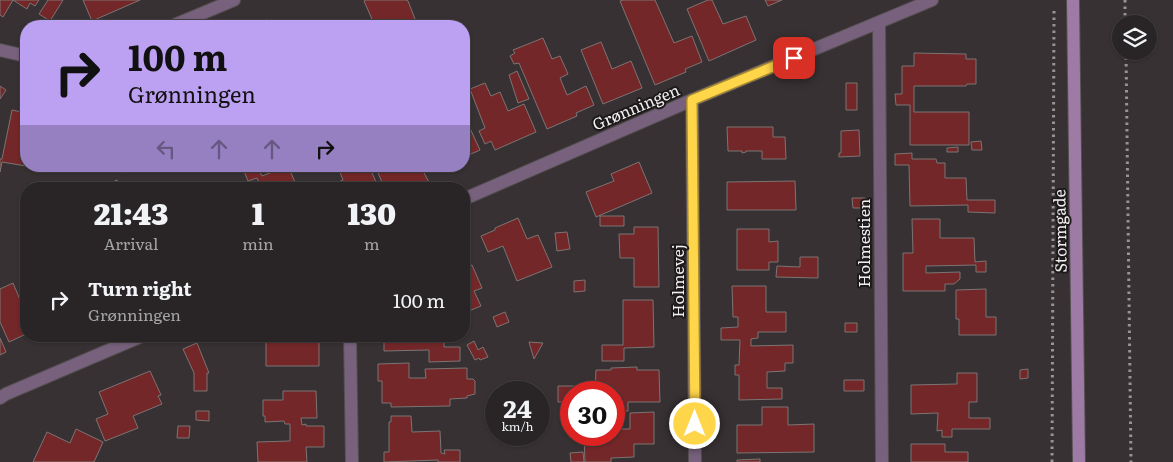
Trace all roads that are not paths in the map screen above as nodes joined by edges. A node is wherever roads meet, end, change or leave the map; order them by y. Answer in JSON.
{"nodes":[{"id":1,"x":234,"y":0,"type":"edge"},
{"id":2,"x":932,"y":0,"type":"edge"},
{"id":3,"x":1073,"y":0,"type":"edge"},
{"id":4,"x":186,"y":20,"type":"edge"},
{"id":5,"x":878,"y":24,"type":"junction"},
{"id":6,"x":0,"y":50,"type":"edge"},
{"id":7,"x":20,"y":55,"type":"edge"},
{"id":8,"x":692,"y":100,"type":"junction"},
{"id":9,"x":470,"y":196,"type":"edge"},
{"id":10,"x":128,"y":342,"type":"edge"},
{"id":11,"x":350,"y":342,"type":"edge"},
{"id":12,"x":0,"y":398,"type":"edge"},
{"id":13,"x":352,"y":462,"type":"edge"},
{"id":14,"x":695,"y":462,"type":"edge"},
{"id":15,"x":882,"y":462,"type":"edge"},
{"id":16,"x":1079,"y":462,"type":"edge"}],
"edges":[{"from":1,"to":4,"type":"street"},
{"from":2,"to":5,"type":"street","name":"Grønningen"},
{"from":3,"to":16,"type":"street","name":"Stormgade"},
{"from":5,"to":8,"type":"street","name":"Grønningen"},
{"from":5,"to":15,"type":"street","name":"Holmestien"},
{"from":6,"to":7,"type":"street"},
{"from":8,"to":9,"type":"street","name":"Grønningen"},
{"from":8,"to":14,"type":"street","name":"Holmevej"},
{"from":10,"to":12,"type":"street"},
{"from":11,"to":13,"type":"street"}]}
